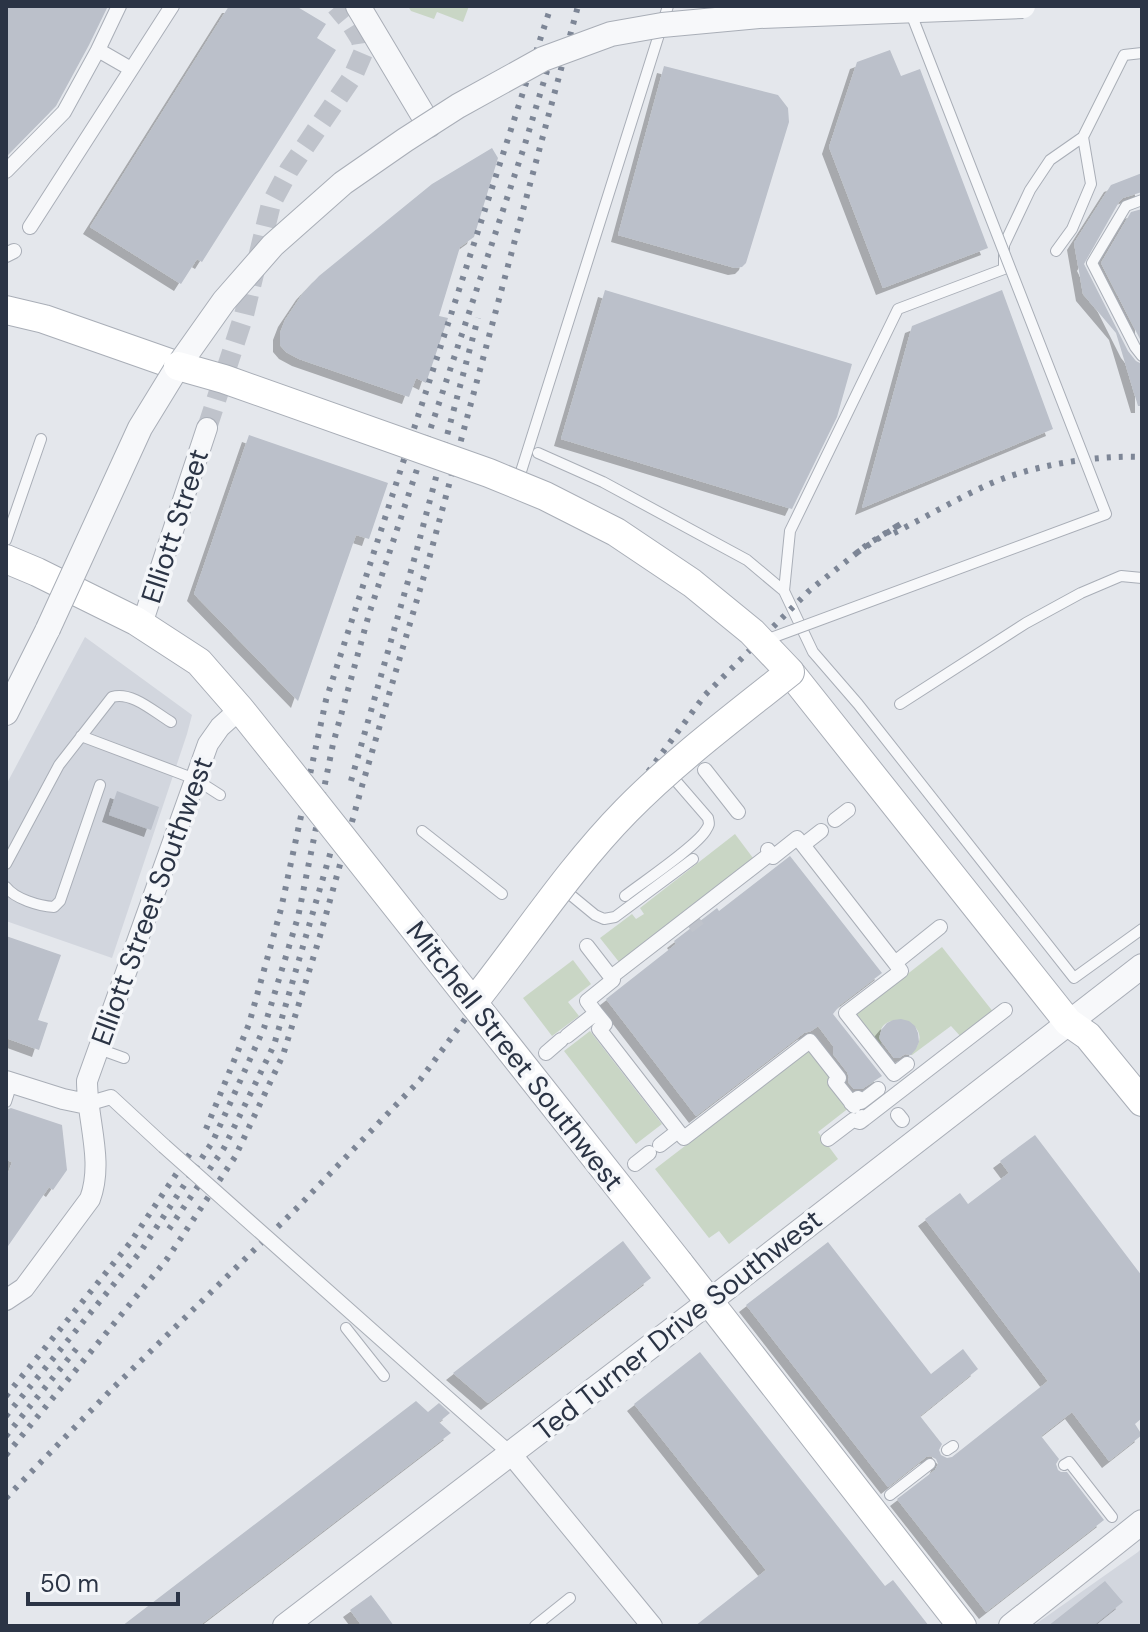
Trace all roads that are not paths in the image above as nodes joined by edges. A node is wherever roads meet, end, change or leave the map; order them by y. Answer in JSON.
{"nodes":[{"id":1,"x":119,"y":6,"type":"edge"},
{"id":2,"x":172,"y":6,"type":"edge"},
{"id":3,"x":358,"y":6,"type":"edge"},
{"id":4,"x":1023,"y":6,"type":"edge"},
{"id":5,"x":910,"y":11,"type":"junction"},
{"id":6,"x":665,"y":15,"type":"edge"},
{"id":7,"x":98,"y":50,"type":"junction"},
{"id":8,"x":1142,"y":53,"type":"edge"},
{"id":9,"x":131,"y":69,"type":"junction"},
{"id":10,"x":429,"y":125,"type":"junction"},
{"id":11,"x":1083,"y":137,"type":"junction"},
{"id":12,"x":6,"y":171,"type":"edge"},
{"id":13,"x":1142,"y":200,"type":"edge"},
{"id":14,"x":30,"y":227,"type":"dead end"},
{"id":15,"x":1056,"y":251,"type":"dead end"},
{"id":16,"x":6,"y":310,"type":"edge"},
{"id":17,"x":1142,"y":356,"type":"edge"},
{"id":18,"x":178,"y":366,"type":"junction"},
{"id":19,"x":207,"y":428,"type":"tunnel mouth"},
{"id":20,"x":41,"y":439,"type":"dead end"},
{"id":21,"x":538,"y":453,"type":"dead end"},
{"id":22,"x":517,"y":485,"type":"junction"},
{"id":23,"x":6,"y":540,"type":"edge"},
{"id":24,"x":6,"y":559,"type":"edge"},
{"id":25,"x":1142,"y":578,"type":"edge"},
{"id":26,"x":784,"y":591,"type":"junction"},
{"id":27,"x":142,"y":624,"type":"junction"},
{"id":28,"x":757,"y":643,"type":"dead end"},
{"id":29,"x":790,"y":672,"type":"junction"},
{"id":30,"x":900,"y":704,"type":"dead end"},
{"id":31,"x":240,"y":709,"type":"junction"},
{"id":32,"x":6,"y":713,"type":"edge"},
{"id":33,"x":171,"y":722,"type":"dead end"},
{"id":34,"x":81,"y":736,"type":"junction"},
{"id":35,"x":705,"y":770,"type":"dead end"},
{"id":36,"x":668,"y":772,"type":"junction"},
{"id":37,"x":195,"y":779,"type":"junction"},
{"id":38,"x":100,"y":785,"type":"dead end"},
{"id":39,"x":220,"y":795,"type":"dead end"},
{"id":40,"x":848,"y":810,"type":"dead end"},
{"id":41,"x":738,"y":812,"type":"dead end"},
{"id":42,"x":835,"y":820,"type":"dead end"},
{"id":43,"x":422,"y":831,"type":"dead end"},
{"id":44,"x":821,"y":831,"type":"dead end"},
{"id":45,"x":803,"y":845,"type":"junction"},
{"id":46,"x":693,"y":859,"type":"dead end"},
{"id":47,"x":6,"y":864,"type":"edge"},
{"id":48,"x":6,"y":887,"type":"edge"},
{"id":49,"x":561,"y":887,"type":"junction"},
{"id":50,"x":502,"y":894,"type":"dead end"},
{"id":51,"x":625,"y":896,"type":"dead end"},
{"id":52,"x":940,"y":927,"type":"dead end"},
{"id":53,"x":1142,"y":929,"type":"edge"},
{"id":54,"x":587,"y":946,"type":"dead end"},
{"id":55,"x":895,"y":963,"type":"junction"},
{"id":56,"x":1142,"y":966,"type":"edge"},
{"id":57,"x":611,"y":977,"type":"junction"},
{"id":58,"x":473,"y":1003,"type":"junction"},
{"id":59,"x":1005,"y":1010,"type":"dead end"},
{"id":60,"x":596,"y":1013,"type":"junction"},
{"id":61,"x":1068,"y":1022,"type":"junction"},
{"id":62,"x":952,"y":1030,"type":"dead end"},
{"id":63,"x":962,"y":1043,"type":"junction"},
{"id":64,"x":99,"y":1049,"type":"junction"},
{"id":65,"x":546,"y":1053,"type":"dead end"},
{"id":66,"x":124,"y":1058,"type":"dead end"},
{"id":67,"x":907,"y":1064,"type":"dead end"},
{"id":68,"x":900,"y":1081,"type":"junction"},
{"id":69,"x":8,"y":1088,"type":"edge"},
{"id":70,"x":886,"y":1099,"type":"junction"},
{"id":71,"x":1142,"y":1102,"type":"edge"},
{"id":72,"x":87,"y":1104,"type":"junction"},
{"id":73,"x":858,"y":1111,"type":"junction"},
{"id":74,"x":678,"y":1131,"type":"junction"},
{"id":75,"x":828,"y":1139,"type":"dead end"},
{"id":76,"x":635,"y":1164,"type":"dead end"},
{"id":77,"x":6,"y":1300,"type":"edge"},
{"id":78,"x":710,"y":1301,"type":"junction"},
{"id":79,"x":346,"y":1328,"type":"dead end"},
{"id":80,"x":384,"y":1376,"type":"dead end"},
{"id":81,"x":511,"y":1454,"type":"junction"},
{"id":82,"x":930,"y":1464,"type":"dead end"},
{"id":83,"x":1064,"y":1465,"type":"dead end"},
{"id":84,"x":890,"y":1495,"type":"dead end"},
{"id":85,"x":1112,"y":1517,"type":"dead end"},
{"id":86,"x":1142,"y":1522,"type":"edge"},
{"id":87,"x":570,"y":1598,"type":"dead end"},
{"id":88,"x":285,"y":1626,"type":"edge"},
{"id":89,"x":535,"y":1626,"type":"edge"},
{"id":90,"x":652,"y":1626,"type":"edge"},
{"id":91,"x":962,"y":1626,"type":"edge"},
{"id":92,"x":1011,"y":1626,"type":"edge"}],
"edges":[{"from":1,"to":7,"type":"street"},
{"from":2,"to":9,"type":"street"},
{"from":3,"to":10,"type":"street"},
{"from":4,"to":5,"type":"street","bridge":true},
{"from":5,"to":6,"type":"street","bridge":true},
{"from":5,"to":28,"type":"lane","bridge":true},
{"from":6,"to":10,"type":"street","bridge":true},
{"from":6,"to":22,"type":"lane"},
{"from":7,"to":9,"type":"street"},
{"from":7,"to":12,"type":"street"},
{"from":8,"to":11,"type":"lane"},
{"from":9,"to":14,"type":"street"},
{"from":10,"to":18,"type":"street","bridge":true},
{"from":11,"to":15,"type":"lane"},
{"from":11,"to":26,"type":"lane"},
{"from":13,"to":17,"type":"lane"},
{"from":16,"to":18,"type":"main road"},
{"from":18,"to":22,"type":"main road","bridge":true},
{"from":18,"to":32,"type":"street","bridge":true},
{"from":19,"to":27,"type":"street","name":"Elliott Street"},
{"from":20,"to":23,"type":"lane"},
{"from":21,"to":26,"type":"lane"},
{"from":22,"to":29,"type":"main road","bridge":true},
{"from":24,"to":27,"type":"main road","name":"Mitchell Street Southwest"},
{"from":25,"to":30,"type":"lane"},
{"from":26,"to":53,"type":"lane"},
{"from":27,"to":31,"type":"main road","name":"Mitchell Street Southwest"},
{"from":29,"to":36,"type":"main road","bridge":true},
{"from":29,"to":61,"type":"main road"},
{"from":31,"to":37,"type":"street","name":"Elliott Street Southwest"},
{"from":31,"to":58,"type":"main road","name":"Mitchell Street Southwest","bridge":true},
{"from":33,"to":34,"type":"lane"},
{"from":34,"to":37,"type":"lane"},
{"from":34,"to":47,"type":"lane"},
{"from":35,"to":41,"type":"street"},
{"from":36,"to":49,"type":"main road","bridge":true},
{"from":36,"to":51,"type":"lane"},
{"from":37,"to":39,"type":"lane"},
{"from":37,"to":64,"type":"street","name":"Elliott Street Southwest"},
{"from":38,"to":48,"type":"lane"},
{"from":40,"to":42,"type":"street"},
{"from":43,"to":50,"type":"lane"},
{"from":44,"to":45,"type":"street"},
{"from":45,"to":55,"type":"street"},
{"from":45,"to":57,"type":"street"},
{"from":46,"to":49,"type":"lane"},
{"from":49,"to":58,"type":"main road","bridge":true},
{"from":52,"to":55,"type":"street"},
{"from":54,"to":57,"type":"street"},
{"from":55,"to":68,"type":"street"},
{"from":56,"to":61,"type":"street","name":"Ted Turner Drive Southwest"},
{"from":57,"to":60,"type":"street"},
{"from":58,"to":78,"type":"main road","name":"Mitchell Street Southwest","bridge":true},
{"from":59,"to":63,"type":"street"},
{"from":60,"to":65,"type":"street"},
{"from":60,"to":74,"type":"street"},
{"from":61,"to":71,"type":"main road"},
{"from":61,"to":78,"type":"street","name":"Ted Turner Drive Southwest"},
{"from":62,"to":63,"type":"street"},
{"from":63,"to":68,"type":"street"},
{"from":64,"to":66,"type":"lane"},
{"from":64,"to":72,"type":"street","name":"Elliott Street Southwest"},
{"from":67,"to":68,"type":"street"},
{"from":68,"to":70,"type":"street"},
{"from":69,"to":72,"type":"street"},
{"from":70,"to":73,"type":"street"},
{"from":70,"to":73,"type":"street"},
{"from":72,"to":77,"type":"street","name":"Elliott Street Southwest"},
{"from":72,"to":81,"type":"street","bridge":true},
{"from":73,"to":74,"type":"street"},
{"from":73,"to":75,"type":"street"},
{"from":74,"to":76,"type":"street"},
{"from":78,"to":81,"type":"street","name":"Ted Turner Drive Southwest"},
{"from":78,"to":91,"type":"main road","name":"Mitchell Street Southwest"},
{"from":79,"to":80,"type":"lane"},
{"from":81,"to":88,"type":"street","name":"Ted Turner Drive Southwest"},
{"from":81,"to":90,"type":"street"},
{"from":82,"to":84,"type":"lane"},
{"from":83,"to":85,"type":"lane"},
{"from":86,"to":92,"type":"street"},
{"from":87,"to":89,"type":"lane"}]}
